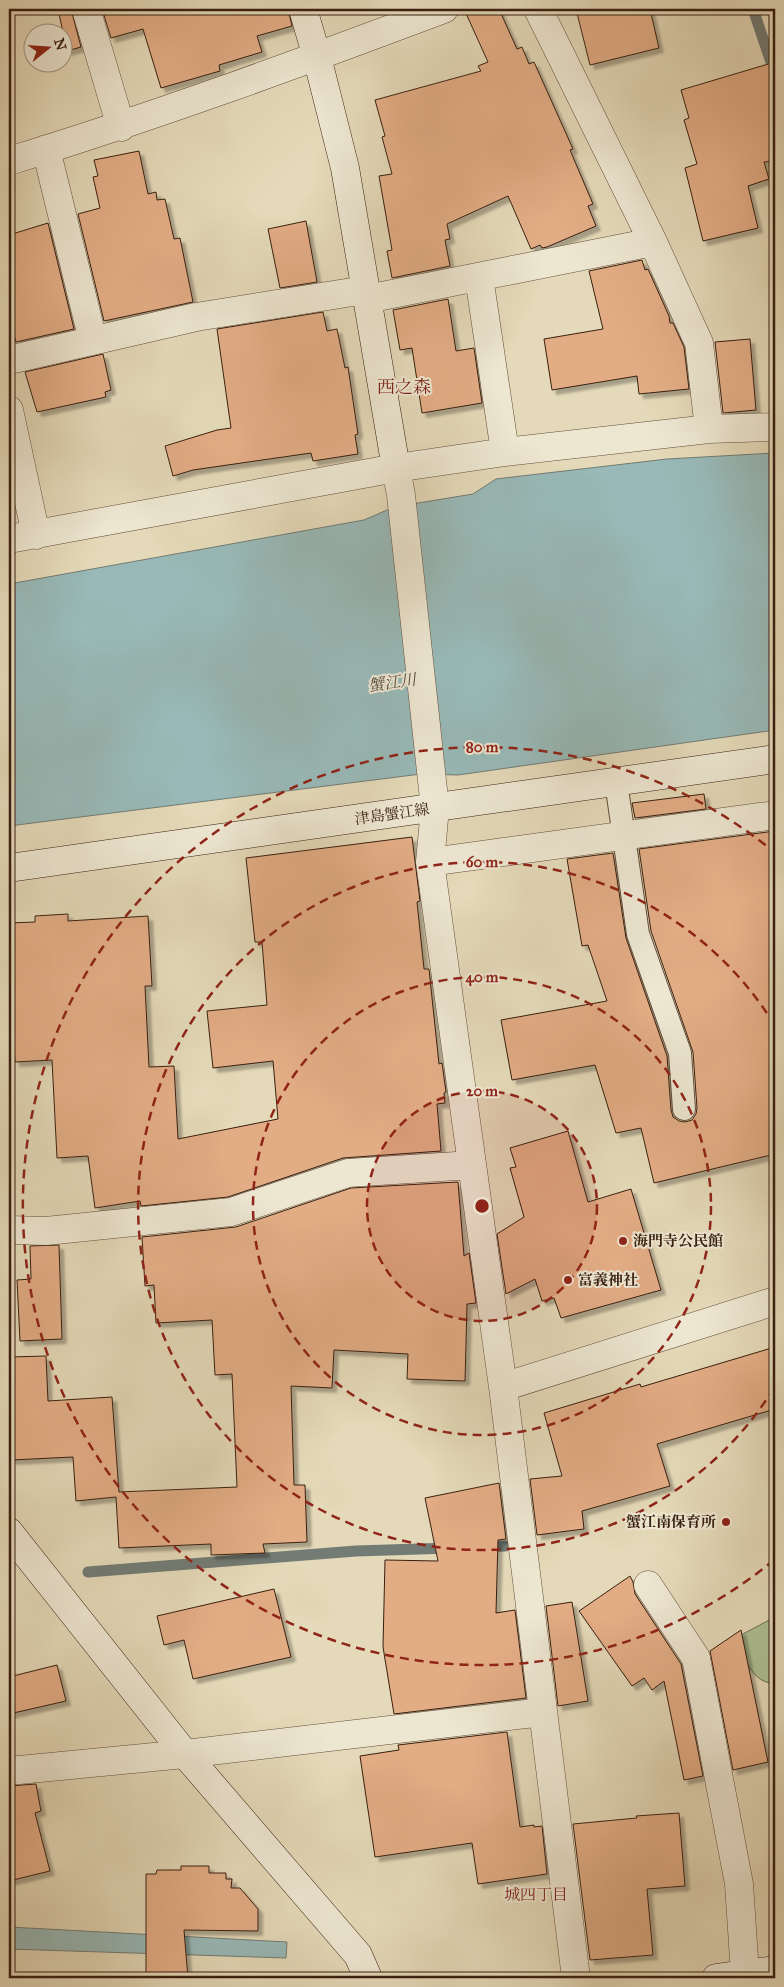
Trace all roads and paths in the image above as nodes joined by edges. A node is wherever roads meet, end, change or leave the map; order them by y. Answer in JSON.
{"nodes":[{"id":1,"x":86,"y":9,"type":"edge"},
{"id":2,"x":303,"y":9,"type":"edge"},
{"id":3,"x":444,"y":9,"type":"edge"},
{"id":4,"x":538,"y":9,"type":"edge"},
{"id":5,"x":317,"y":57,"type":"junction"},
{"id":6,"x":120,"y":127,"type":"junction"},
{"id":7,"x":46,"y":150,"type":"junction"},
{"id":8,"x":9,"y":162,"type":"edge"},
{"id":9,"x":653,"y":242,"type":"junction"},
{"id":10,"x":479,"y":277,"type":"junction"},
{"id":11,"x":366,"y":294,"type":"junction"},
{"id":12,"x":93,"y":340,"type":"junction"},
{"id":13,"x":9,"y":360,"type":"edge"},
{"id":14,"x":9,"y":410,"type":"edge"},
{"id":15,"x":775,"y":427,"type":"edge"},
{"id":16,"x":709,"y":429,"type":"junction"},
{"id":17,"x":505,"y":452,"type":"junction"},
{"id":18,"x":396,"y":468,"type":"junction"},
{"id":19,"x":36,"y":535,"type":"junction"},
{"id":20,"x":9,"y":539,"type":"edge"},
{"id":21,"x":775,"y":759,"type":"edge"},
{"id":22,"x":616,"y":782,"type":"junction"},
{"id":23,"x":434,"y":801,"type":"junction"},
{"id":24,"x":775,"y":815,"type":"edge"},
{"id":25,"x":623,"y":835,"type":"junction"},
{"id":26,"x":430,"y":862,"type":"junction"},
{"id":27,"x":9,"y":868,"type":"edge"},
{"id":28,"x":684,"y":1109,"type":"dead end"},
{"id":29,"x":472,"y":1165,"type":"junction"},
{"id":30,"x":9,"y":1230,"type":"edge"},
{"id":31,"x":775,"y":1301,"type":"edge"},
{"id":32,"x":502,"y":1387,"type":"junction"},
{"id":33,"x":9,"y":1532,"type":"edge"},
{"id":34,"x":648,"y":1585,"type":"dead end"},
{"id":35,"x":543,"y":1712,"type":"junction"},
{"id":36,"x":185,"y":1754,"type":"junction"},
{"id":37,"x":9,"y":1770,"type":"edge"},
{"id":38,"x":775,"y":1970,"type":"edge"},
{"id":39,"x":745,"y":1974,"type":"junction"},
{"id":40,"x":368,"y":1978,"type":"edge"},
{"id":41,"x":576,"y":1978,"type":"edge"},
{"id":42,"x":716,"y":1978,"type":"edge"}],
"edges":[{"from":1,"to":6,"type":"street"},
{"from":2,"to":5,"type":"street"},
{"from":3,"to":5,"type":"street"},
{"from":4,"to":9,"type":"street"},
{"from":5,"to":6,"type":"street"},
{"from":5,"to":11,"type":"street"},
{"from":6,"to":7,"type":"street"},
{"from":7,"to":8,"type":"street"},
{"from":7,"to":12,"type":"street"},
{"from":9,"to":10,"type":"street"},
{"from":9,"to":16,"type":"street"},
{"from":10,"to":11,"type":"street"},
{"from":10,"to":17,"type":"street"},
{"from":11,"to":12,"type":"street"},
{"from":11,"to":18,"type":"street"},
{"from":12,"to":13,"type":"street"},
{"from":14,"to":19,"type":"street"},
{"from":15,"to":16,"type":"street"},
{"from":16,"to":17,"type":"street"},
{"from":17,"to":18,"type":"street"},
{"from":18,"to":19,"type":"street"},
{"from":18,"to":23,"type":"street"},
{"from":19,"to":20,"type":"street"},
{"from":21,"to":22,"type":"street","name":"津島蟹江線"},
{"from":22,"to":23,"type":"street","name":"津島蟹江線"},
{"from":22,"to":25,"type":"lane"},
{"from":23,"to":26,"type":"street"},
{"from":23,"to":27,"type":"street","name":"津島蟹江線"},
{"from":24,"to":25,"type":"street"},
{"from":25,"to":26,"type":"street"},
{"from":25,"to":28,"type":"lane"},
{"from":26,"to":29,"type":"street"},
{"from":29,"to":30,"type":"street"},
{"from":29,"to":32,"type":"street"},
{"from":31,"to":32,"type":"street"},
{"from":32,"to":35,"type":"street"},
{"from":33,"to":36,"type":"street"},
{"from":34,"to":39,"type":"street"},
{"from":35,"to":36,"type":"street"},
{"from":35,"to":41,"type":"street"},
{"from":36,"to":37,"type":"street"},
{"from":36,"to":40,"type":"street"},
{"from":38,"to":39,"type":"street"},
{"from":39,"to":42,"type":"street"}]}
